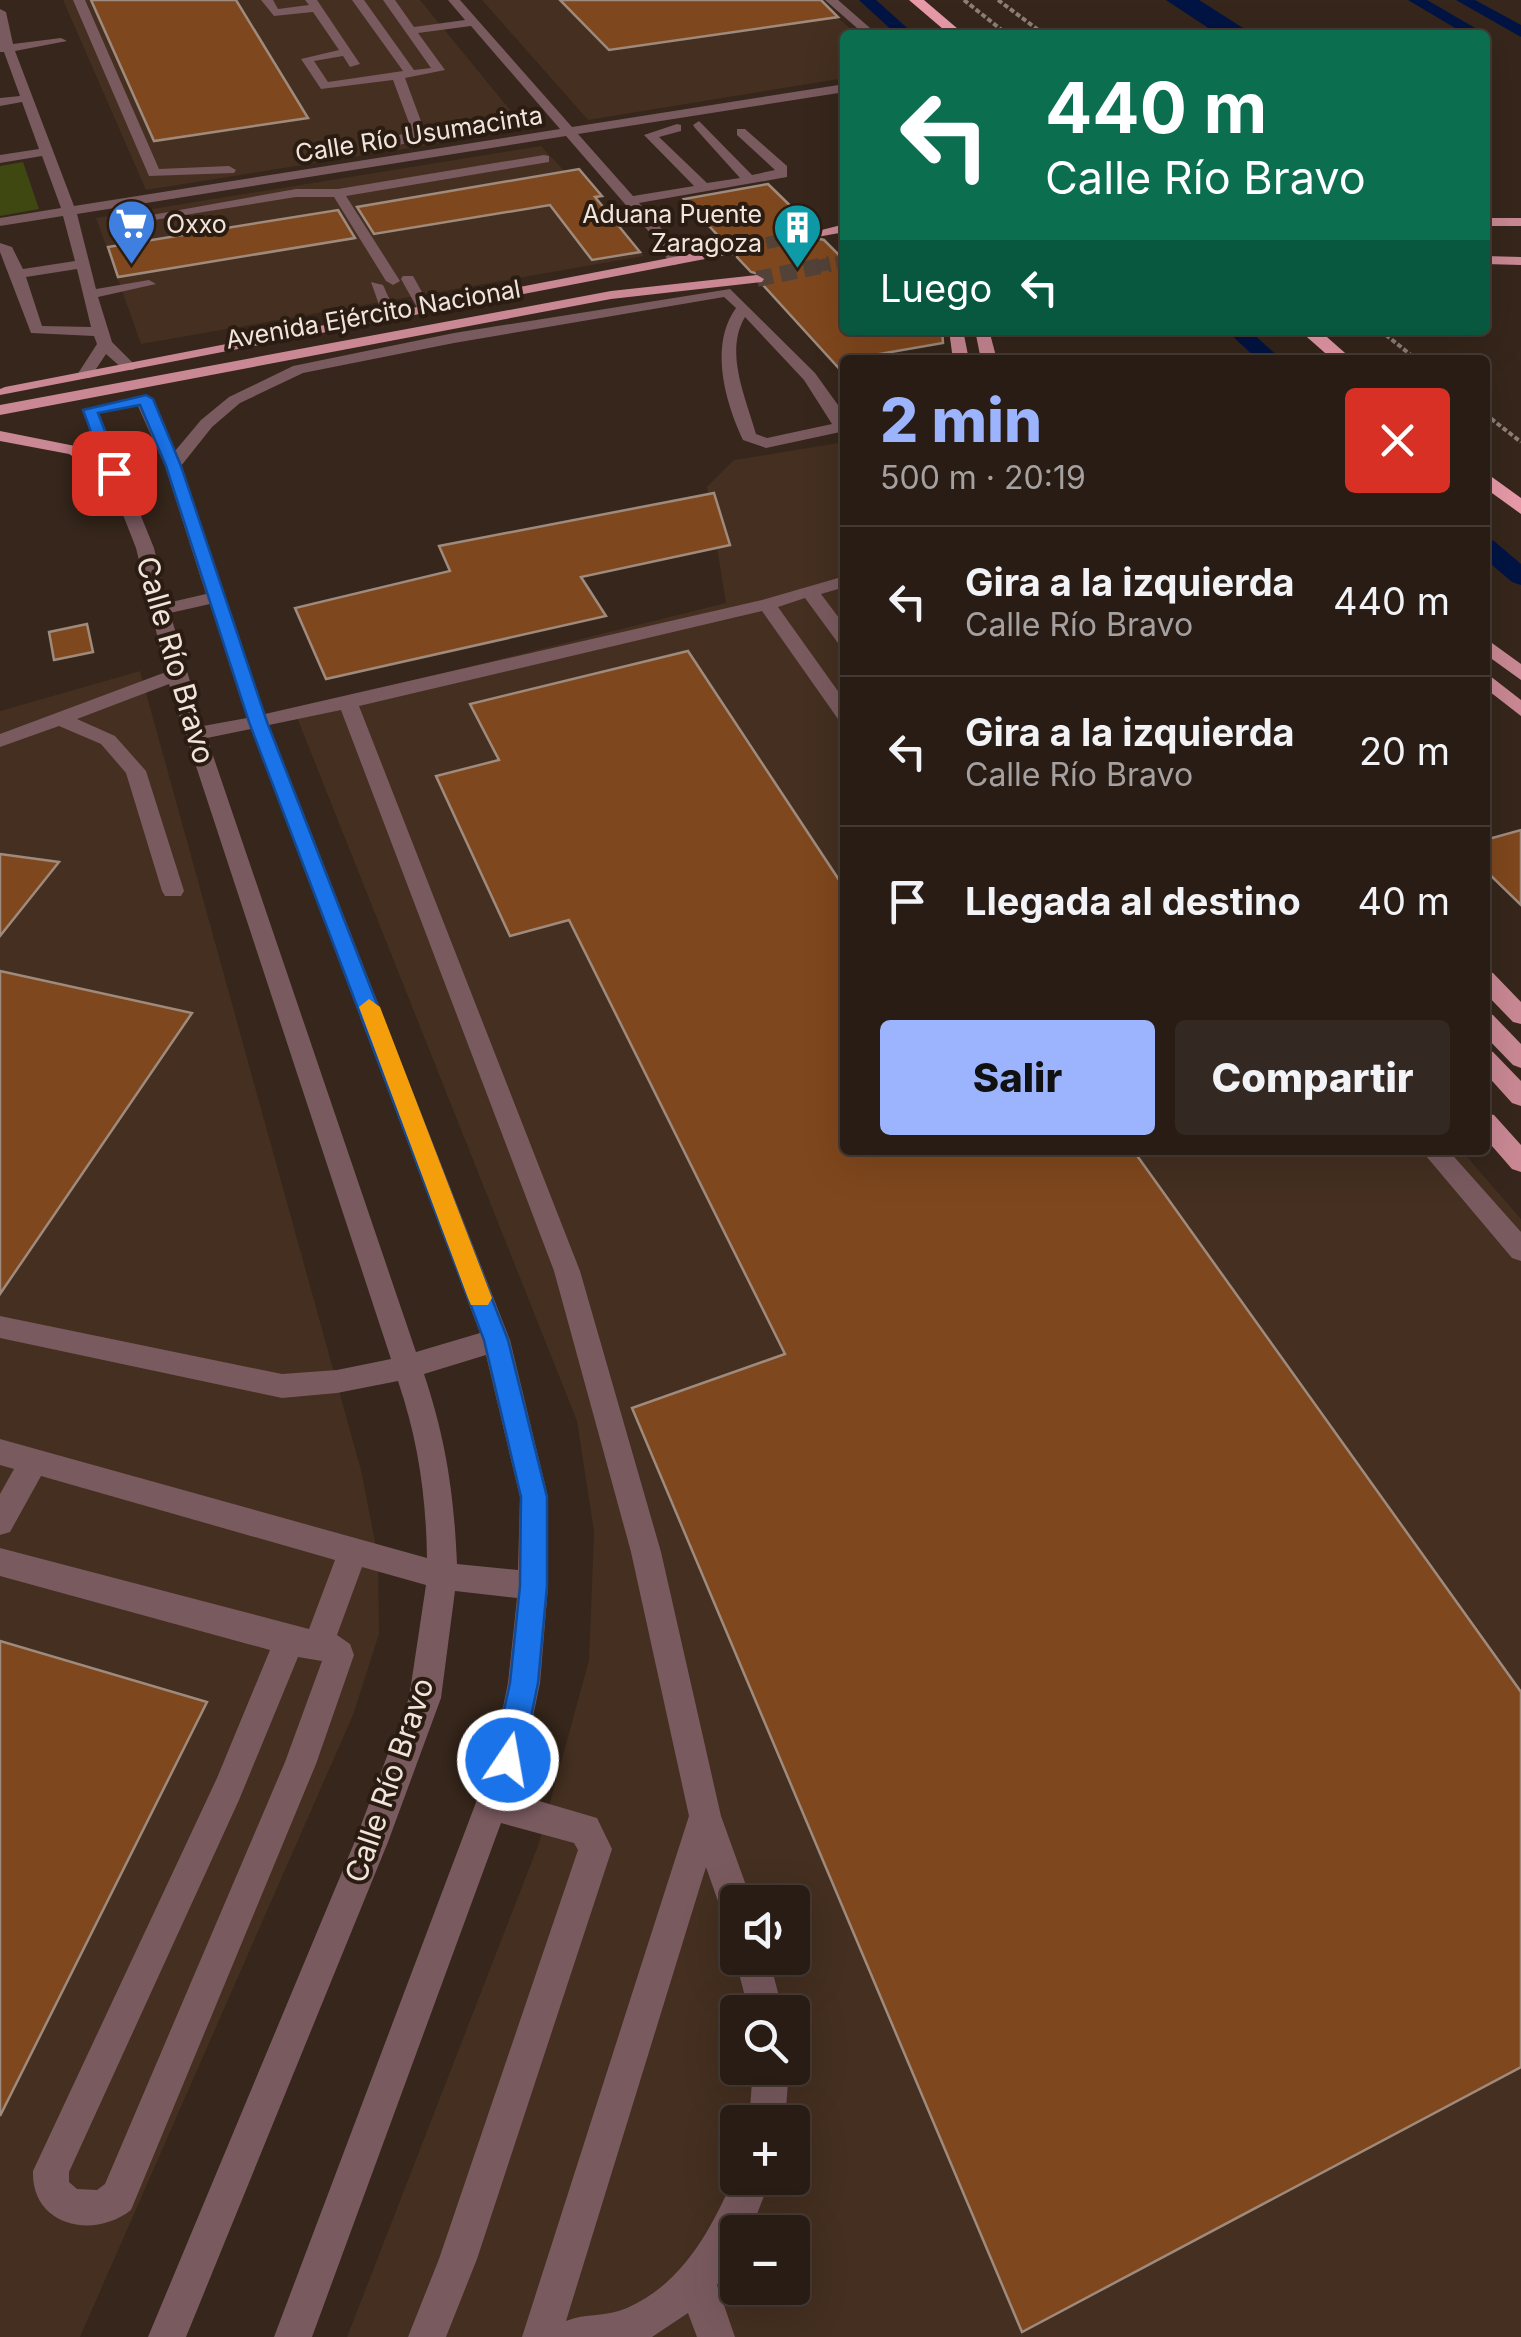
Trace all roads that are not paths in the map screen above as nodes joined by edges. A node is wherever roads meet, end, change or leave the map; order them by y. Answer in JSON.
{"nodes":[{"id":1,"x":79,"y":0,"type":"edge"},
{"id":2,"x":267,"y":0,"type":"edge"},
{"id":3,"x":358,"y":0,"type":"edge"},
{"id":4,"x":389,"y":0,"type":"edge"},
{"id":5,"x":454,"y":0,"type":"edge"},
{"id":6,"x":831,"y":0,"type":"edge"},
{"id":7,"x":916,"y":0,"type":"edge"},
{"id":8,"x":314,"y":4,"type":"edge"},
{"id":9,"x":0,"y":12,"type":"edge"},
{"id":10,"x":471,"y":19,"type":"junction"},
{"id":11,"x":412,"y":28,"type":"junction"},
{"id":12,"x":866,"y":30,"type":"edge"},
{"id":13,"x":952,"y":30,"type":"edge"},
{"id":14,"x":60,"y":41,"type":"dead end"},
{"id":15,"x":4,"y":48,"type":"edge"},
{"id":16,"x":346,"y":52,"type":"junction"},
{"id":17,"x":405,"y":75,"type":"junction"},
{"id":18,"x":364,"y":81,"type":"junction"},
{"id":19,"x":840,"y":93,"type":"edge"},
{"id":20,"x":28,"y":98,"type":"junction"},
{"id":21,"x":0,"y":102,"type":"edge"},
{"id":22,"x":700,"y":125,"type":"junction"},
{"id":23,"x":570,"y":133,"type":"junction"},
{"id":24,"x":46,"y":152,"type":"junction"},
{"id":25,"x":0,"y":158,"type":"edge"},
{"id":26,"x":544,"y":159,"type":"dead end"},
{"id":27,"x":749,"y":180,"type":"junction"},
{"id":28,"x":704,"y":188,"type":"junction"},
{"id":29,"x":338,"y":192,"type":"junction"},
{"id":30,"x":630,"y":201,"type":"junction"},
{"id":31,"x":69,"y":210,"type":"junction"},
{"id":32,"x":1490,"y":213,"type":"edge"},
{"id":33,"x":1521,"y":213,"type":"edge"},
{"id":34,"x":142,"y":218,"type":"dead end"},
{"id":35,"x":0,"y":222,"type":"edge"},
{"id":36,"x":1490,"y":222,"type":"edge"},
{"id":37,"x":1521,"y":222,"type":"edge"},
{"id":38,"x":840,"y":229,"type":"edge"},
{"id":39,"x":818,"y":233,"type":"tunnel mouth"},
{"id":40,"x":0,"y":247,"type":"edge"},
{"id":41,"x":1490,"y":248,"type":"edge"},
{"id":42,"x":1521,"y":248,"type":"edge"},
{"id":43,"x":731,"y":250,"type":"tunnel mouth"},
{"id":44,"x":1490,"y":260,"type":"edge"},
{"id":45,"x":1521,"y":260,"type":"edge"},
{"id":46,"x":675,"y":262,"type":"junction"},
{"id":47,"x":83,"y":264,"type":"junction"},
{"id":48,"x":18,"y":274,"type":"junction"},
{"id":49,"x":757,"y":279,"type":"tunnel mouth"},
{"id":50,"x":149,"y":284,"type":"dead end"},
{"id":51,"x":376,"y":285,"type":"dead end"},
{"id":52,"x":90,"y":294,"type":"junction"},
{"id":53,"x":744,"y":308,"type":"junction"},
{"id":54,"x":425,"y":310,"type":"junction"},
{"id":55,"x":390,"y":316,"type":"junction"},
{"id":56,"x":1314,"y":335,"type":"edge"},
{"id":57,"x":102,"y":338,"type":"junction"},
{"id":58,"x":1338,"y":355,"type":"edge"},
{"id":59,"x":129,"y":367,"type":"junction"},
{"id":60,"x":85,"y":375,"type":"junction"},
{"id":61,"x":0,"y":397,"type":"edge"},
{"id":62,"x":0,"y":410,"type":"edge"},
{"id":63,"x":0,"y":436,"type":"edge"},
{"id":64,"x":174,"y":466,"type":"junction"},
{"id":65,"x":114,"y":473,"type":"junction"},
{"id":66,"x":1490,"y":482,"type":"edge"},
{"id":67,"x":1521,"y":508,"type":"edge"},
{"id":68,"x":840,"y":582,"type":"edge"},
{"id":69,"x":810,"y":591,"type":"junction"},
{"id":70,"x":215,"y":597,"type":"junction"},
{"id":71,"x":768,"y":604,"type":"junction"},
{"id":72,"x":160,"y":610,"type":"junction"},
{"id":73,"x":837,"y":616,"type":"edge"},
{"id":74,"x":1490,"y":648,"type":"edge"},
{"id":75,"x":1521,"y":674,"type":"edge"},
{"id":76,"x":176,"y":675,"type":"junction"},
{"id":77,"x":1490,"y":682,"type":"edge"},
{"id":78,"x":348,"y":704,"type":"junction"},
{"id":79,"x":840,"y":708,"type":"edge"},
{"id":80,"x":1521,"y":710,"type":"edge"},
{"id":81,"x":57,"y":718,"type":"junction"},
{"id":82,"x":258,"y":722,"type":"junction"},
{"id":83,"x":196,"y":734,"type":"junction"},
{"id":84,"x":0,"y":741,"type":"edge"},
{"id":85,"x":173,"y":892,"type":"dead end"},
{"id":86,"x":1490,"y":984,"type":"edge"},
{"id":87,"x":1521,"y":1016,"type":"edge"},
{"id":88,"x":1490,"y":1026,"type":"edge"},
{"id":89,"x":1521,"y":1060,"type":"edge"},
{"id":90,"x":1490,"y":1063,"type":"edge"},
{"id":91,"x":1521,"y":1097,"type":"edge"},
{"id":92,"x":1490,"y":1128,"type":"edge"},
{"id":93,"x":1437,"y":1155,"type":"edge"},
{"id":94,"x":1521,"y":1162,"type":"edge"},
{"id":95,"x":1521,"y":1250,"type":"edge"},
{"id":96,"x":0,"y":1327,"type":"edge"},
{"id":97,"x":496,"y":1340,"type":"junction"},
{"id":98,"x":410,"y":1367,"type":"junction"},
{"id":99,"x":0,"y":1452,"type":"edge"},
{"id":100,"x":34,"y":1460,"type":"junction"},
{"id":101,"x":0,"y":1522,"type":"edge"},
{"id":102,"x":354,"y":1550,"type":"junction"},
{"id":103,"x":0,"y":1562,"type":"edge"},
{"id":104,"x":442,"y":1576,"type":"junction"},
{"id":105,"x":534,"y":1586,"type":"junction"},
{"id":106,"x":303,"y":1643,"type":"junction"},
{"id":107,"x":492,"y":1804,"type":"junction"},
{"id":108,"x":705,"y":1816,"type":"junction"},
{"id":109,"x":729,"y":1885,"type":"edge"},
{"id":110,"x":746,"y":2195,"type":"edge"},
{"id":111,"x":696,"y":2280,"type":"junction"},
{"id":112,"x":167,"y":2337,"type":"edge"},
{"id":113,"x":293,"y":2337,"type":"edge"},
{"id":114,"x":427,"y":2337,"type":"edge"},
{"id":115,"x":541,"y":2337,"type":"edge"},
{"id":116,"x":573,"y":2337,"type":"edge"},
{"id":117,"x":716,"y":2337,"type":"edge"}],
"edges":[{"from":1,"to":17,"type":"street"},
{"from":2,"to":8,"type":"street"},
{"from":3,"to":17,"type":"street"},
{"from":4,"to":11,"type":"street"},
{"from":5,"to":10,"type":"street"},
{"from":6,"to":12,"type":"street"},
{"from":7,"to":13,"type":"highway"},
{"from":8,"to":16,"type":"street"},
{"from":9,"to":15,"type":"street"},
{"from":10,"to":11,"type":"street"},
{"from":10,"to":23,"type":"street"},
{"from":11,"to":17,"type":"street"},
{"from":14,"to":15,"type":"street"},
{"from":15,"to":20,"type":"street"},
{"from":16,"to":18,"type":"street"},
{"from":16,"to":18,"type":"street"},
{"from":17,"to":18,"type":"street"},
{"from":19,"to":23,"type":"street","name":"Calle Río Usumacinta"},
{"from":20,"to":21,"type":"street"},
{"from":20,"to":24,"type":"street"},
{"from":22,"to":27,"type":"street"},
{"from":22,"to":27,"type":"street"},
{"from":22,"to":28,"type":"street"},
{"from":23,"to":30,"type":"street"},
{"from":23,"to":31,"type":"street","name":"Calle Río Usumacinta"},
{"from":24,"to":25,"type":"street"},
{"from":24,"to":31,"type":"street"},
{"from":26,"to":29,"type":"street"},
{"from":27,"to":28,"type":"street"},
{"from":28,"to":30,"type":"street"},
{"from":29,"to":34,"type":"street"},
{"from":29,"to":54,"type":"street"},
{"from":30,"to":46,"type":"street"},
{"from":31,"to":35,"type":"street","name":"Calle Río Usumacinta"},
{"from":31,"to":47,"type":"street"},
{"from":32,"to":33,"type":"main road"},
{"from":36,"to":37,"type":"main road"},
{"from":38,"to":39,"type":"main road"},
{"from":40,"to":48,"type":"street"},
{"from":41,"to":42,"type":"main road"},
{"from":43,"to":46,"type":"main road","name":"Avenida Ejército Nacional"},
{"from":44,"to":45,"type":"main road"},
{"from":46,"to":54,"type":"main road","name":"Avenida Ejército Nacional"},
{"from":47,"to":48,"type":"street"},
{"from":47,"to":52,"type":"street"},
{"from":48,"to":57,"type":"street"},
{"from":49,"to":62,"type":"main road","name":"Avenida Ejército Nacional"},
{"from":50,"to":52,"type":"street"},
{"from":51,"to":55,"type":"street"},
{"from":52,"to":57,"type":"street"},
{"from":53,"to":53,"type":"street"},
{"from":53,"to":64,"type":"street"},
{"from":54,"to":55,"type":"main road","name":"Avenida Ejército Nacional"},
{"from":55,"to":59,"type":"main road","name":"Avenida Ejército Nacional"},
{"from":56,"to":58,"type":"highway"},
{"from":57,"to":59,"type":"street"},
{"from":57,"to":60,"type":"street"},
{"from":59,"to":60,"type":"main road","name":"Avenida Ejército Nacional"},
{"from":59,"to":61,"type":"main road"},
{"from":60,"to":61,"type":"main road","name":"Avenida Ejército Nacional"},
{"from":63,"to":65,"type":"main road"},
{"from":64,"to":65,"type":"street","name":"Calle Río Bravo"},
{"from":64,"to":70,"type":"street","name":"Calle Río Bravo"},
{"from":65,"to":72,"type":"street","name":"Calle Río Bravo"},
{"from":66,"to":67,"type":"highway"},
{"from":68,"to":69,"type":"street"},
{"from":69,"to":71,"type":"street"},
{"from":69,"to":73,"type":"street"},
{"from":70,"to":72,"type":"street"},
{"from":70,"to":82,"type":"street","name":"Calle Río Bravo"},
{"from":71,"to":78,"type":"street"},
{"from":71,"to":79,"type":"street"},
{"from":72,"to":76,"type":"street","name":"Calle Río Bravo"},
{"from":74,"to":75,"type":"main road"},
{"from":76,"to":81,"type":"street"},
{"from":76,"to":83,"type":"street","name":"Calle Río Bravo"},
{"from":77,"to":80,"type":"main road"},
{"from":78,"to":82,"type":"street"},
{"from":78,"to":108,"type":"street"},
{"from":81,"to":84,"type":"street"},
{"from":81,"to":85,"type":"street"},
{"from":82,"to":83,"type":"street"},
{"from":82,"to":97,"type":"street","name":"Calle Río Bravo"},
{"from":83,"to":98,"type":"street","name":"Calle Río Bravo"},
{"from":86,"to":87,"type":"main road"},
{"from":88,"to":89,"type":"main road"},
{"from":90,"to":91,"type":"main road"},
{"from":92,"to":94,"type":"main road"},
{"from":93,"to":95,"type":"street"},
{"from":96,"to":98,"type":"street"},
{"from":97,"to":98,"type":"street"},
{"from":97,"to":105,"type":"street","name":"Calle Río Bravo"},
{"from":98,"to":104,"type":"street","name":"Calle Río Bravo"},
{"from":99,"to":100,"type":"street"},
{"from":100,"to":101,"type":"street"},
{"from":100,"to":102,"type":"street"},
{"from":102,"to":104,"type":"street"},
{"from":102,"to":106,"type":"street"},
{"from":103,"to":106,"type":"street"},
{"from":104,"to":105,"type":"street"},
{"from":104,"to":112,"type":"street","name":"Calle Río Bravo"},
{"from":105,"to":107,"type":"street","name":"Calle Río Bravo"},
{"from":106,"to":106,"type":"street"},
{"from":107,"to":113,"type":"street","name":"Calle Río Bravo"},
{"from":107,"to":114,"type":"street"},
{"from":108,"to":109,"type":"street"},
{"from":108,"to":115,"type":"street"},
{"from":110,"to":111,"type":"street"},
{"from":111,"to":116,"type":"street"},
{"from":111,"to":117,"type":"street"}]}
